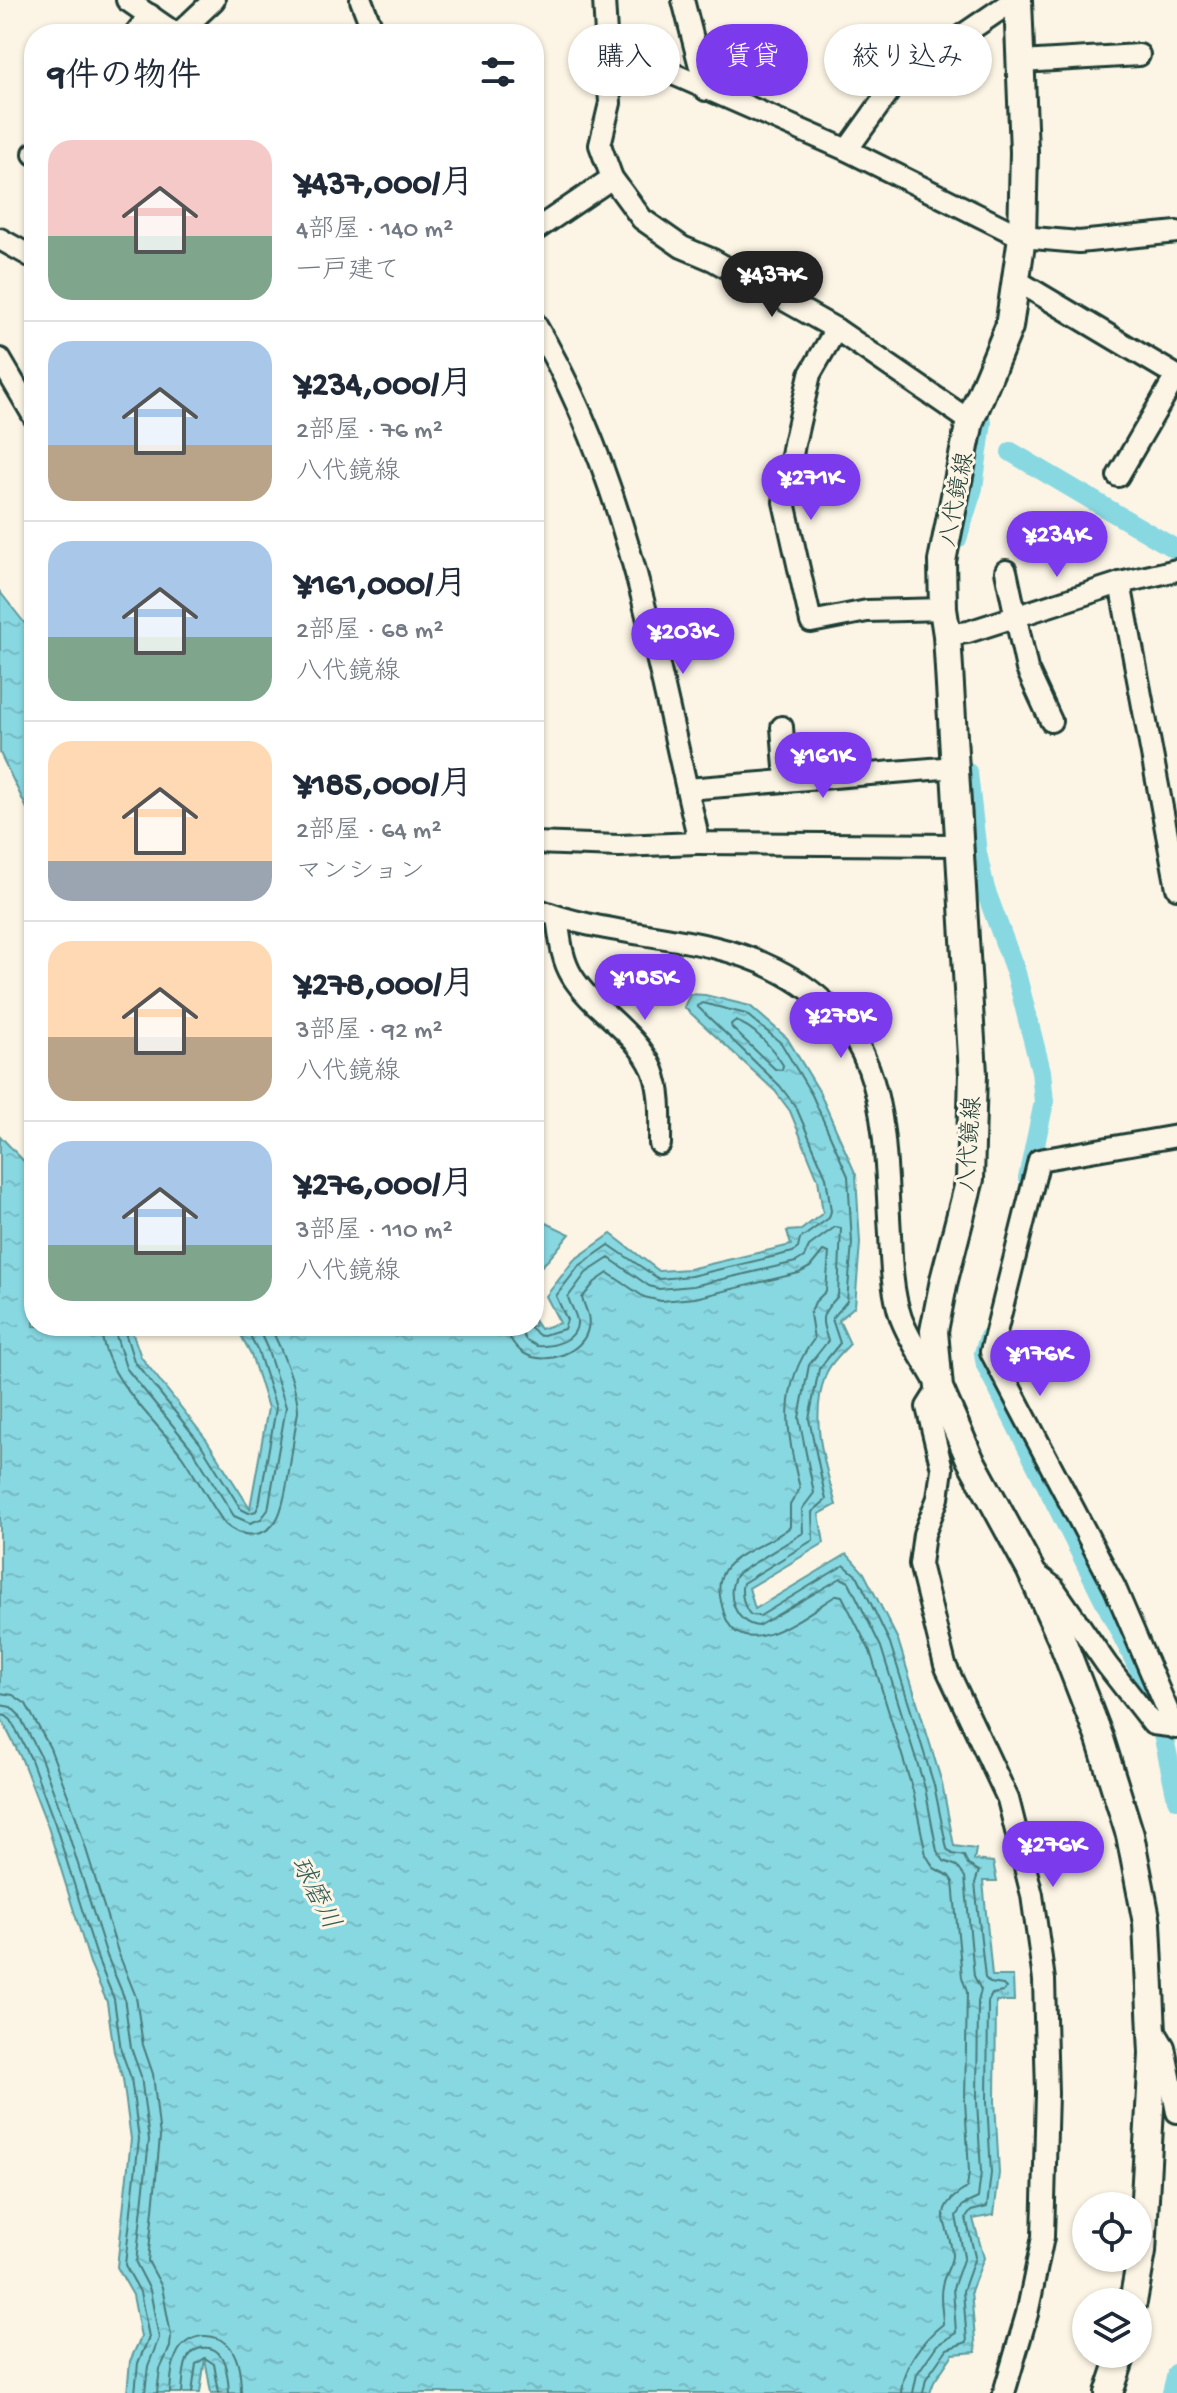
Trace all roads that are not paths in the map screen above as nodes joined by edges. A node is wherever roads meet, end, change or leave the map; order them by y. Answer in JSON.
{"nodes":[{"id":1,"x":127,"y":0,"type":"edge"},
{"id":2,"x":214,"y":0,"type":"edge"},
{"id":3,"x":361,"y":0,"type":"edge"},
{"id":4,"x":604,"y":0,"type":"edge"},
{"id":5,"x":683,"y":0,"type":"edge"},
{"id":6,"x":1016,"y":0,"type":"edge"},
{"id":7,"x":150,"y":15,"type":"junction"},
{"id":8,"x":143,"y":24,"type":"edge"},
{"id":9,"x":163,"y":24,"type":"edge"},
{"id":10,"x":188,"y":24,"type":"edge"},
{"id":11,"x":370,"y":24,"type":"edge"},
{"id":12,"x":605,"y":24,"type":"edge"},
{"id":13,"x":696,"y":51,"type":"edge"},
{"id":14,"x":1139,"y":55,"type":"dead end"},
{"id":15,"x":1021,"y":62,"type":"junction"},
{"id":16,"x":610,"y":96,"type":"edge"},
{"id":17,"x":720,"y":96,"type":"edge"},
{"id":18,"x":847,"y":150,"type":"junction"},
{"id":19,"x":612,"y":178,"type":"junction"},
{"id":20,"x":544,"y":224,"type":"edge"},
{"id":21,"x":1177,"y":232,"type":"edge"},
{"id":22,"x":1022,"y":237,"type":"junction"},
{"id":23,"x":0,"y":239,"type":"edge"},
{"id":24,"x":24,"y":252,"type":"edge"},
{"id":25,"x":1016,"y":280,"type":"junction"},
{"id":26,"x":836,"y":329,"type":"junction"},
{"id":27,"x":544,"y":340,"type":"edge"},
{"id":28,"x":0,"y":359,"type":"edge"},
{"id":29,"x":1177,"y":376,"type":"edge"},
{"id":30,"x":24,"y":400,"type":"edge"},
{"id":31,"x":970,"y":421,"type":"junction"},
{"id":32,"x":1118,"y":476,"type":"dead end"},
{"id":33,"x":1177,"y":570,"type":"edge"},
{"id":34,"x":1006,"y":571,"type":"dead end"},
{"id":35,"x":1120,"y":583,"type":"junction"},
{"id":36,"x":1016,"y":615,"type":"junction"},
{"id":37,"x":945,"y":622,"type":"junction"},
{"id":38,"x":1051,"y":721,"type":"dead end"},
{"id":39,"x":782,"y":727,"type":"dead end"},
{"id":40,"x":955,"y":767,"type":"junction"},
{"id":41,"x":786,"y":781,"type":"junction"},
{"id":42,"x":687,"y":789,"type":"junction"},
{"id":43,"x":544,"y":843,"type":"edge"},
{"id":44,"x":697,"y":843,"type":"junction"},
{"id":45,"x":959,"y":845,"type":"junction"},
{"id":46,"x":1177,"y":888,"type":"edge"},
{"id":47,"x":544,"y":912,"type":"edge"},
{"id":48,"x":557,"y":917,"type":"junction"},
{"id":49,"x":1177,"y":1136,"type":"edge"},
{"id":50,"x":660,"y":1144,"type":"dead end"},
{"id":51,"x":939,"y":1388,"type":"junction"},
{"id":52,"x":1030,"y":1569,"type":"junction"},
{"id":53,"x":1176,"y":1728,"type":"edge"},
{"id":54,"x":1151,"y":2025,"type":"junction"},
{"id":55,"x":1177,"y":2112,"type":"edge"},
{"id":56,"x":1136,"y":2288,"type":"edge"},
{"id":57,"x":1117,"y":2368,"type":"edge"},
{"id":58,"x":1004,"y":2393,"type":"edge"},
{"id":59,"x":1109,"y":2393,"type":"edge"}],
"edges":[{"from":1,"to":7,"type":"street"},
{"from":2,"to":10,"type":"street"},
{"from":3,"to":11,"type":"street"},
{"from":4,"to":12,"type":"street"},
{"from":5,"to":13,"type":"street"},
{"from":6,"to":15,"type":"main road","name":"八代鏡線"},
{"from":6,"to":18,"type":"street"},
{"from":7,"to":8,"type":"street"},
{"from":7,"to":9,"type":"street"},
{"from":14,"to":15,"type":"street"},
{"from":15,"to":22,"type":"main road","name":"八代鏡線"},
{"from":16,"to":19,"type":"street"},
{"from":17,"to":18,"type":"street"},
{"from":18,"to":22,"type":"street"},
{"from":19,"to":20,"type":"street"},
{"from":19,"to":26,"type":"street"},
{"from":21,"to":22,"type":"street"},
{"from":22,"to":25,"type":"main road","name":"八代鏡線"},
{"from":23,"to":24,"type":"street"},
{"from":25,"to":29,"type":"street"},
{"from":25,"to":31,"type":"main road","name":"八代鏡線"},
{"from":26,"to":31,"type":"street"},
{"from":26,"to":37,"type":"street"},
{"from":27,"to":42,"type":"street"},
{"from":28,"to":30,"type":"street"},
{"from":29,"to":32,"type":"street"},
{"from":31,"to":37,"type":"main road","name":"八代鏡線"},
{"from":33,"to":35,"type":"street"},
{"from":34,"to":36,"type":"street"},
{"from":35,"to":36,"type":"street"},
{"from":35,"to":46,"type":"street"},
{"from":36,"to":37,"type":"street"},
{"from":36,"to":38,"type":"street"},
{"from":37,"to":40,"type":"main road","name":"八代鏡線"},
{"from":39,"to":41,"type":"street"},
{"from":40,"to":41,"type":"street"},
{"from":40,"to":45,"type":"main road","name":"八代鏡線"},
{"from":41,"to":42,"type":"street"},
{"from":42,"to":44,"type":"street"},
{"from":43,"to":44,"type":"street"},
{"from":44,"to":45,"type":"street"},
{"from":45,"to":51,"type":"main road","name":"八代鏡線"},
{"from":47,"to":48,"type":"street"},
{"from":48,"to":50,"type":"street"},
{"from":48,"to":51,"type":"street"},
{"from":49,"to":53,"type":"street"},
{"from":51,"to":52,"type":"main road","name":"八代鏡線"},
{"from":51,"to":58,"type":"street"},
{"from":52,"to":53,"type":"street"},
{"from":52,"to":54,"type":"main road","name":"八代鏡線"},
{"from":54,"to":55,"type":"street"},
{"from":54,"to":56,"type":"main road","name":"八代鏡線"},
{"from":57,"to":59,"type":"main road"}]}
